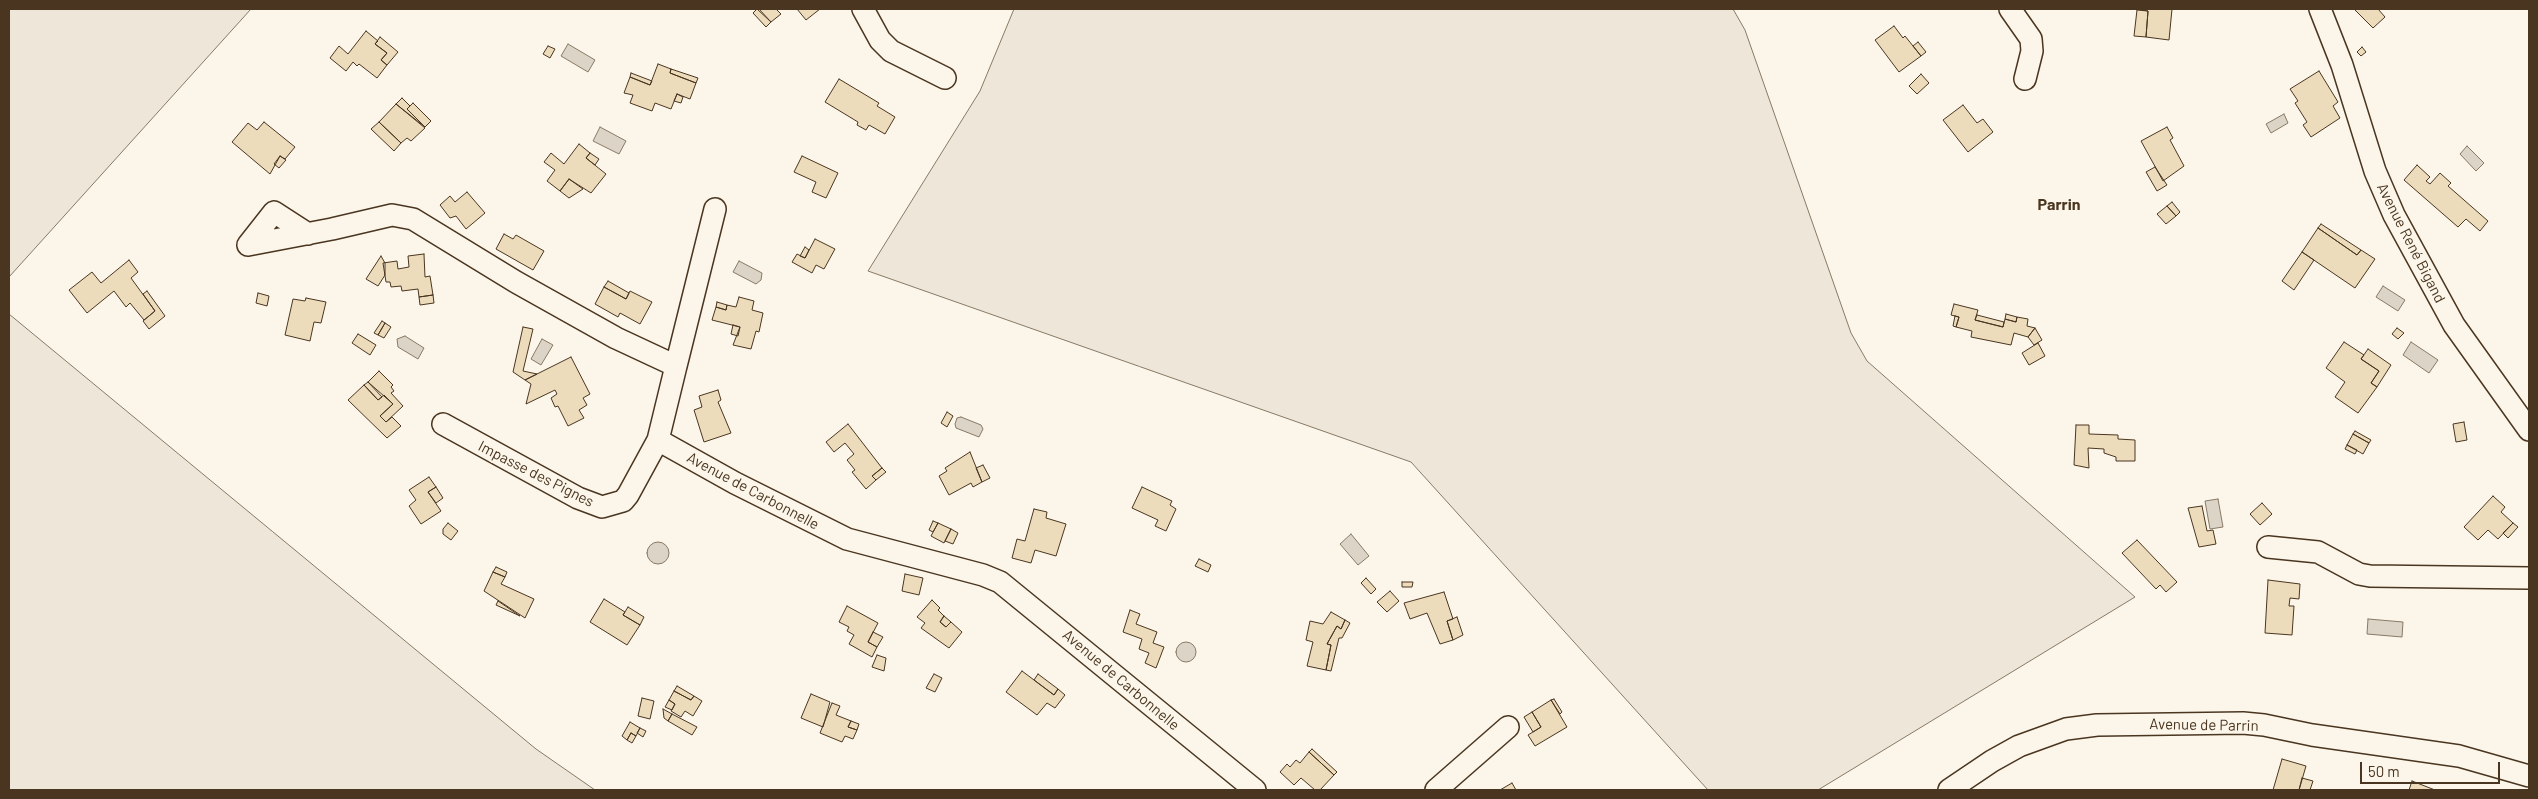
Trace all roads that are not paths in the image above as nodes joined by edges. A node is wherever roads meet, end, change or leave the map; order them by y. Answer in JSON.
{"nodes":[{"id":1,"x":863,"y":9,"type":"edge"},
{"id":2,"x":2010,"y":9,"type":"edge"},
{"id":3,"x":2320,"y":9,"type":"edge"},
{"id":4,"x":945,"y":78,"type":"dead end"},
{"id":5,"x":2025,"y":79,"type":"dead end"},
{"id":6,"x":715,"y":209,"type":"dead end"},
{"id":7,"x":308,"y":234,"type":"dead end"},
{"id":8,"x":676,"y":366,"type":"junction"},
{"id":9,"x":443,"y":424,"type":"dead end"},
{"id":10,"x":2529,"y":430,"type":"edge"},
{"id":11,"x":658,"y":440,"type":"junction"},
{"id":12,"x":2268,"y":547,"type":"dead end"},
{"id":13,"x":2529,"y":578,"type":"edge"},
{"id":14,"x":1508,"y":727,"type":"dead end"},
{"id":15,"x":2529,"y":776,"type":"edge"},
{"id":16,"x":1255,"y":790,"type":"edge"},
{"id":17,"x":1436,"y":790,"type":"edge"},
{"id":18,"x":1948,"y":790,"type":"edge"}],
"edges":[{"from":1,"to":4,"type":"street"},
{"from":2,"to":5,"type":"street"},
{"from":3,"to":10,"type":"street","name":"Avenue René Bigand"},
{"from":6,"to":8,"type":"street"},
{"from":7,"to":8,"type":"street"},
{"from":8,"to":11,"type":"street"},
{"from":9,"to":11,"type":"street","name":"Impasse des Pignes"},
{"from":11,"to":16,"type":"street","name":"Avenue de Carbonnelle"},
{"from":12,"to":13,"type":"street"},
{"from":14,"to":17,"type":"street"},
{"from":15,"to":18,"type":"street","name":"Avenue de Parrin"}]}
